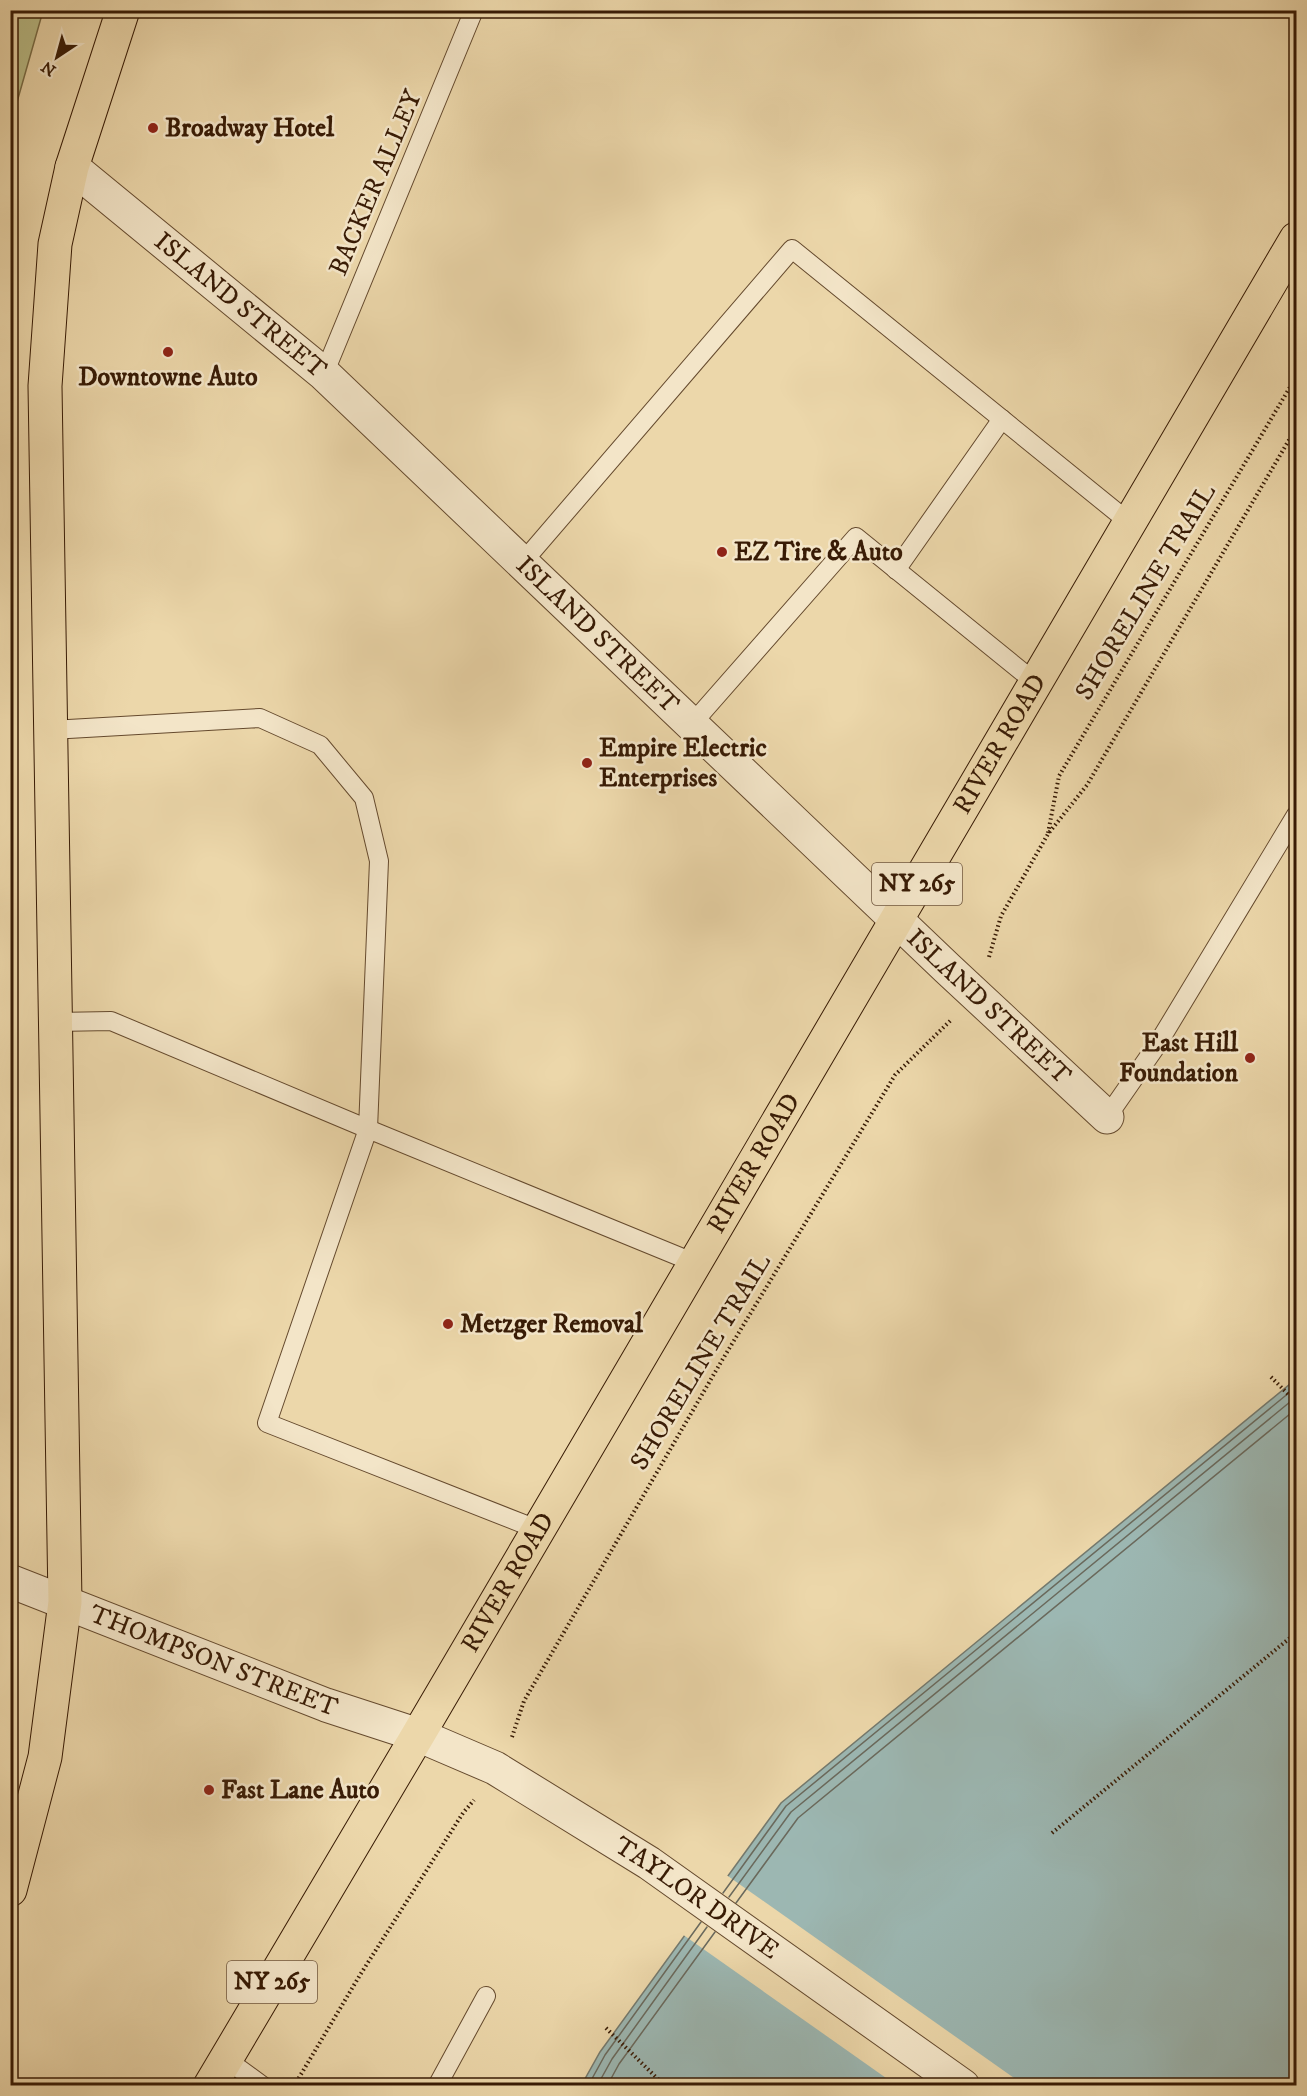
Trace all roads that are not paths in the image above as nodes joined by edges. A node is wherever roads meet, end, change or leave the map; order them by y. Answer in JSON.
{"nodes":[{"id":1,"x":123,"y":10,"type":"edge"},
{"id":2,"x":474,"y":10,"type":"edge"},
{"id":3,"x":72,"y":167,"type":"junction"},
{"id":4,"x":1296,"y":239,"type":"edge"},
{"id":5,"x":324,"y":374,"type":"junction"},
{"id":6,"x":1002,"y":419,"type":"junction"},
{"id":7,"x":1130,"y":522,"type":"junction"},
{"id":8,"x":522,"y":563,"type":"junction"},
{"id":9,"x":896,"y":570,"type":"junction"},
{"id":10,"x":1036,"y":683,"type":"junction"},
{"id":11,"x":691,"y":725,"type":"junction"},
{"id":12,"x":51,"y":730,"type":"junction"},
{"id":13,"x":1296,"y":815,"type":"edge"},
{"id":14,"x":896,"y":920,"type":"junction"},
{"id":15,"x":56,"y":1022,"type":"junction"},
{"id":16,"x":1107,"y":1117,"type":"joint"},
{"id":17,"x":368,"y":1129,"type":"junction"},
{"id":18,"x":695,"y":1263,"type":"junction"},
{"id":19,"x":539,"y":1530,"type":"junction"},
{"id":20,"x":10,"y":1581,"type":"edge"},
{"id":21,"x":65,"y":1602,"type":"junction"},
{"id":22,"x":418,"y":1735,"type":"junction"},
{"id":23,"x":10,"y":1890,"type":"edge"},
{"id":24,"x":486,"y":1996,"type":"dead end"},
{"id":25,"x":218,"y":2072,"type":"edge"},
{"id":26,"x":263,"y":2085,"type":"edge"},
{"id":27,"x":437,"y":2085,"type":"edge"},
{"id":28,"x":963,"y":2085,"type":"edge"}],
"edges":[{"from":1,"to":3,"type":"main road"},
{"from":2,"to":5,"type":"lane","name":"BACKER ALLEY"},
{"from":3,"to":5,"type":"street","name":"ISLAND STREET"},
{"from":3,"to":12,"type":"main road"},
{"from":4,"to":7,"type":"main road","name":"RIVER ROAD","number":"NY 265"},
{"from":5,"to":8,"type":"street","name":"ISLAND STREET"},
{"from":6,"to":7,"type":"lane"},
{"from":6,"to":8,"type":"lane"},
{"from":6,"to":9,"type":"lane"},
{"from":7,"to":10,"type":"main road","name":"RIVER ROAD","number":"NY 265"},
{"from":8,"to":11,"type":"street","name":"ISLAND STREET"},
{"from":9,"to":10,"type":"lane"},
{"from":9,"to":11,"type":"lane"},
{"from":10,"to":14,"type":"main road","name":"RIVER ROAD","number":"NY 265"},
{"from":11,"to":14,"type":"street","name":"ISLAND STREET"},
{"from":12,"to":15,"type":"main road"},
{"from":12,"to":17,"type":"lane"},
{"from":13,"to":16,"type":"lane"},
{"from":14,"to":16,"type":"street","name":"ISLAND STREET"},
{"from":14,"to":18,"type":"main road","name":"RIVER ROAD","number":"NY 265"},
{"from":15,"to":17,"type":"lane"},
{"from":15,"to":21,"type":"main road"},
{"from":17,"to":18,"type":"lane"},
{"from":17,"to":19,"type":"lane"},
{"from":18,"to":19,"type":"main road","name":"RIVER ROAD","number":"NY 265"},
{"from":19,"to":22,"type":"main road","name":"RIVER ROAD","number":"NY 265"},
{"from":20,"to":21,"type":"street","name":"THOMPSON STREET"},
{"from":21,"to":22,"type":"street","name":"THOMPSON STREET"},
{"from":21,"to":23,"type":"main road"},
{"from":22,"to":25,"type":"main road","name":"RIVER ROAD","number":"NY 265"},
{"from":22,"to":28,"type":"street","name":"TAYLOR DRIVE"},
{"from":24,"to":27,"type":"lane"},
{"from":25,"to":26,"type":"lane"}]}
